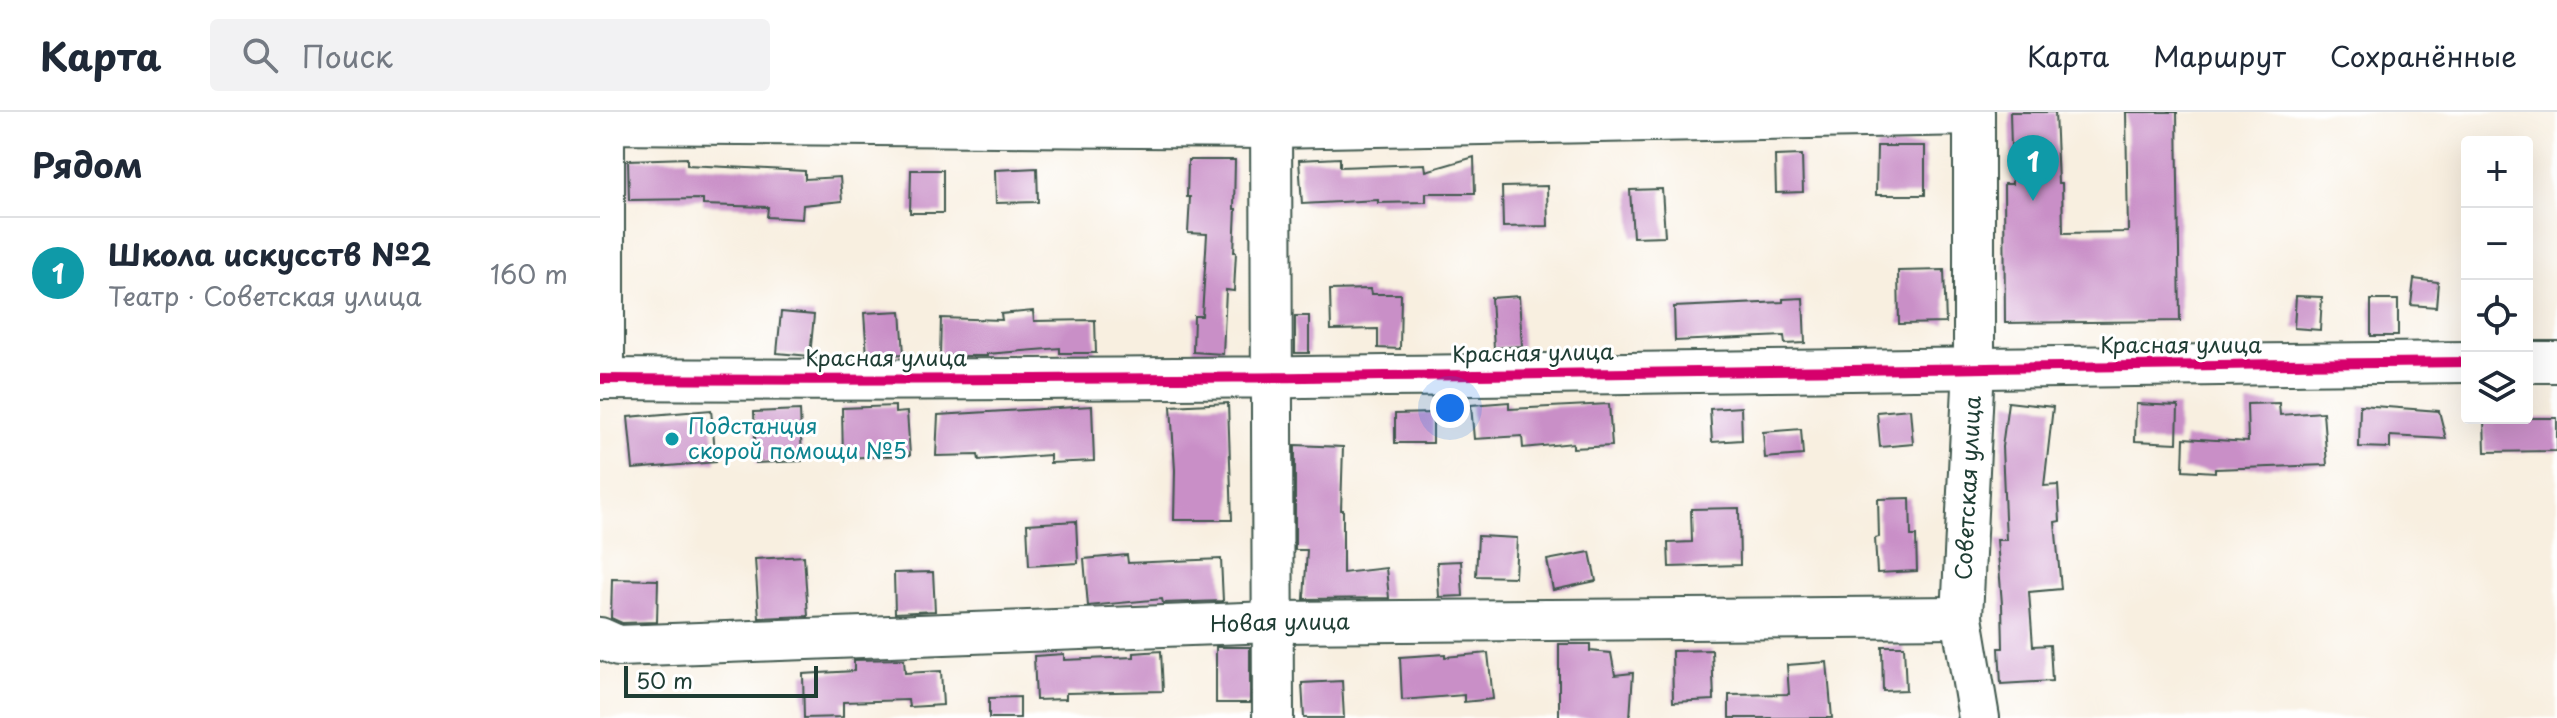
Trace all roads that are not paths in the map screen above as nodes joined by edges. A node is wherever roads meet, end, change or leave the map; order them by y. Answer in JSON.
{"nodes":[{"id":1,"x":1974,"y":113,"type":"edge"},
{"id":2,"x":1271,"y":120,"type":"edge"},
{"id":3,"x":603,"y":121,"type":"edge"},
{"id":4,"x":2461,"y":362,"type":"edge"},
{"id":5,"x":2533,"y":362,"type":"edge"},
{"id":6,"x":2557,"y":362,"type":"edge"},
{"id":7,"x":1974,"y":366,"type":"junction"},
{"id":8,"x":1271,"y":377,"type":"junction"},
{"id":9,"x":602,"y":379,"type":"edge"},
{"id":10,"x":1962,"y":617,"type":"junction"},
{"id":11,"x":1272,"y":622,"type":"junction"},
{"id":12,"x":600,"y":638,"type":"edge"},
{"id":13,"x":1273,"y":718,"type":"edge"},
{"id":14,"x":1979,"y":718,"type":"edge"}],
"edges":[{"from":1,"to":2,"type":"street"},
{"from":1,"to":7,"type":"street","name":"Советская улица"},
{"from":2,"to":3,"type":"street"},
{"from":2,"to":8,"type":"street"},
{"from":3,"to":9,"type":"street"},
{"from":4,"to":7,"type":"street","name":"Красная улица"},
{"from":5,"to":6,"type":"street"},
{"from":7,"to":8,"type":"street","name":"Красная улица"},
{"from":7,"to":10,"type":"street","name":"Советская улица"},
{"from":8,"to":9,"type":"street","name":"Красная улица"},
{"from":8,"to":11,"type":"street"},
{"from":10,"to":11,"type":"street","name":"Новая улица"},
{"from":10,"to":14,"type":"street","name":"Советская улица"},
{"from":11,"to":12,"type":"street","name":"Новая улица"},
{"from":11,"to":13,"type":"street"}]}
